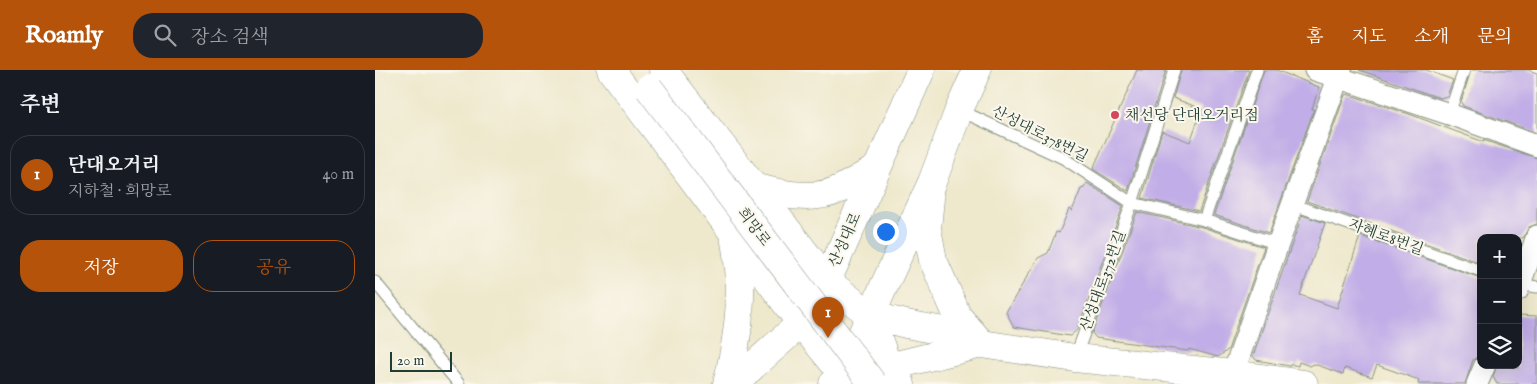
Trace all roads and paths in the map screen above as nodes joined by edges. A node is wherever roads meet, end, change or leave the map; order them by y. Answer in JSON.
{"nodes":[{"id":1,"x":611,"y":70,"type":"edge"},
{"id":2,"x":921,"y":70,"type":"edge"},
{"id":3,"x":977,"y":70,"type":"edge"},
{"id":4,"x":1174,"y":70,"type":"edge"},
{"id":5,"x":1257,"y":70,"type":"edge"},
{"id":6,"x":1315,"y":70,"type":"edge"},
{"id":7,"x":1464,"y":70,"type":"edge"},
{"id":8,"x":1339,"y":74,"type":"edge"},
{"id":9,"x":649,"y":76,"type":"edge"},
{"id":10,"x":959,"y":110,"type":"junction"},
{"id":11,"x":1449,"y":114,"type":"junction"},
{"id":12,"x":1537,"y":146,"type":"edge"},
{"id":13,"x":877,"y":168,"type":"junction"},
{"id":14,"x":932,"y":182,"type":"junction"},
{"id":15,"x":753,"y":187,"type":"junction"},
{"id":16,"x":1132,"y":203,"type":"junction"},
{"id":17,"x":1292,"y":204,"type":"junction"},
{"id":18,"x":1204,"y":220,"type":"junction"},
{"id":19,"x":734,"y":234,"type":"junction"},
{"id":20,"x":1537,"y":236,"type":"edge"},
{"id":21,"x":1278,"y":244,"type":"junction"},
{"id":22,"x":1477,"y":270,"type":"edge"},
{"id":23,"x":375,"y":282,"type":"edge"},
{"id":24,"x":827,"y":282,"type":"junction"},
{"id":25,"x":1524,"y":287,"type":"edge"},
{"id":26,"x":870,"y":315,"type":"junction"},
{"id":27,"x":801,"y":323,"type":"junction"},
{"id":28,"x":983,"y":344,"type":"junction"},
{"id":29,"x":1075,"y":358,"type":"junction"},
{"id":30,"x":1483,"y":369,"type":"edge"},
{"id":31,"x":1233,"y":374,"type":"junction"},
{"id":32,"x":888,"y":378,"type":"edge"},
{"id":33,"x":843,"y":381,"type":"edge"},
{"id":34,"x":459,"y":384,"type":"edge"},
{"id":35,"x":727,"y":384,"type":"edge"},
{"id":36,"x":733,"y":384,"type":"edge"},
{"id":37,"x":1305,"y":384,"type":"edge"},
{"id":38,"x":1477,"y":384,"type":"edge"}],
"edges":[{"from":1,"to":19,"type":"main road"},
{"from":2,"to":13,"type":"main road","name":"산성대로"},
{"from":3,"to":10,"type":"main road"},
{"from":4,"to":16,"type":"lane"},
{"from":5,"to":18,"type":"lane"},
{"from":6,"to":8,"type":"street"},
{"from":7,"to":11,"type":"lane"},
{"from":8,"to":11,"type":"street"},
{"from":8,"to":17,"type":"street"},
{"from":9,"to":15,"type":"main road"},
{"from":9,"to":32,"type":"main road","name":"희망로","bridge":true},
{"from":10,"to":14,"type":"main road"},
{"from":10,"to":16,"type":"lane","name":"산성대로378번길"},
{"from":11,"to":12,"type":"street"},
{"from":13,"to":15,"type":"main road"},
{"from":13,"to":24,"type":"main road","name":"산성대로"},
{"from":14,"to":26,"type":"main road"},
{"from":14,"to":28,"type":"main road"},
{"from":15,"to":24,"type":"main road"},
{"from":16,"to":18,"type":"lane","name":"산성대로378번길"},
{"from":16,"to":29,"type":"lane","name":"산성대로372번길"},
{"from":17,"to":21,"type":"street"},
{"from":17,"to":22,"type":"lane","name":"자혜로8번길"},
{"from":18,"to":21,"type":"lane","name":"산성대로378번길"},
{"from":19,"to":27,"type":"main road"},
{"from":19,"to":35,"type":"main road"},
{"from":20,"to":25,"type":"street"},
{"from":21,"to":31,"type":"street"},
{"from":23,"to":34,"type":"lane"},
{"from":24,"to":26,"type":"main road"},
{"from":24,"to":27,"type":"main road","name":"산성대로"},
{"from":26,"to":28,"type":"main road"},
{"from":26,"to":32,"type":"main road"},
{"from":26,"to":33,"type":"main road"},
{"from":27,"to":33,"type":"main road"},
{"from":27,"to":36,"type":"main road","name":"산성대로"},
{"from":28,"to":29,"type":"main road"},
{"from":28,"to":32,"type":"main road"},
{"from":29,"to":31,"type":"main road"},
{"from":30,"to":38,"type":"street"},
{"from":31,"to":37,"type":"main road"},
{"from":32,"to":33,"type":"main road"}]}
